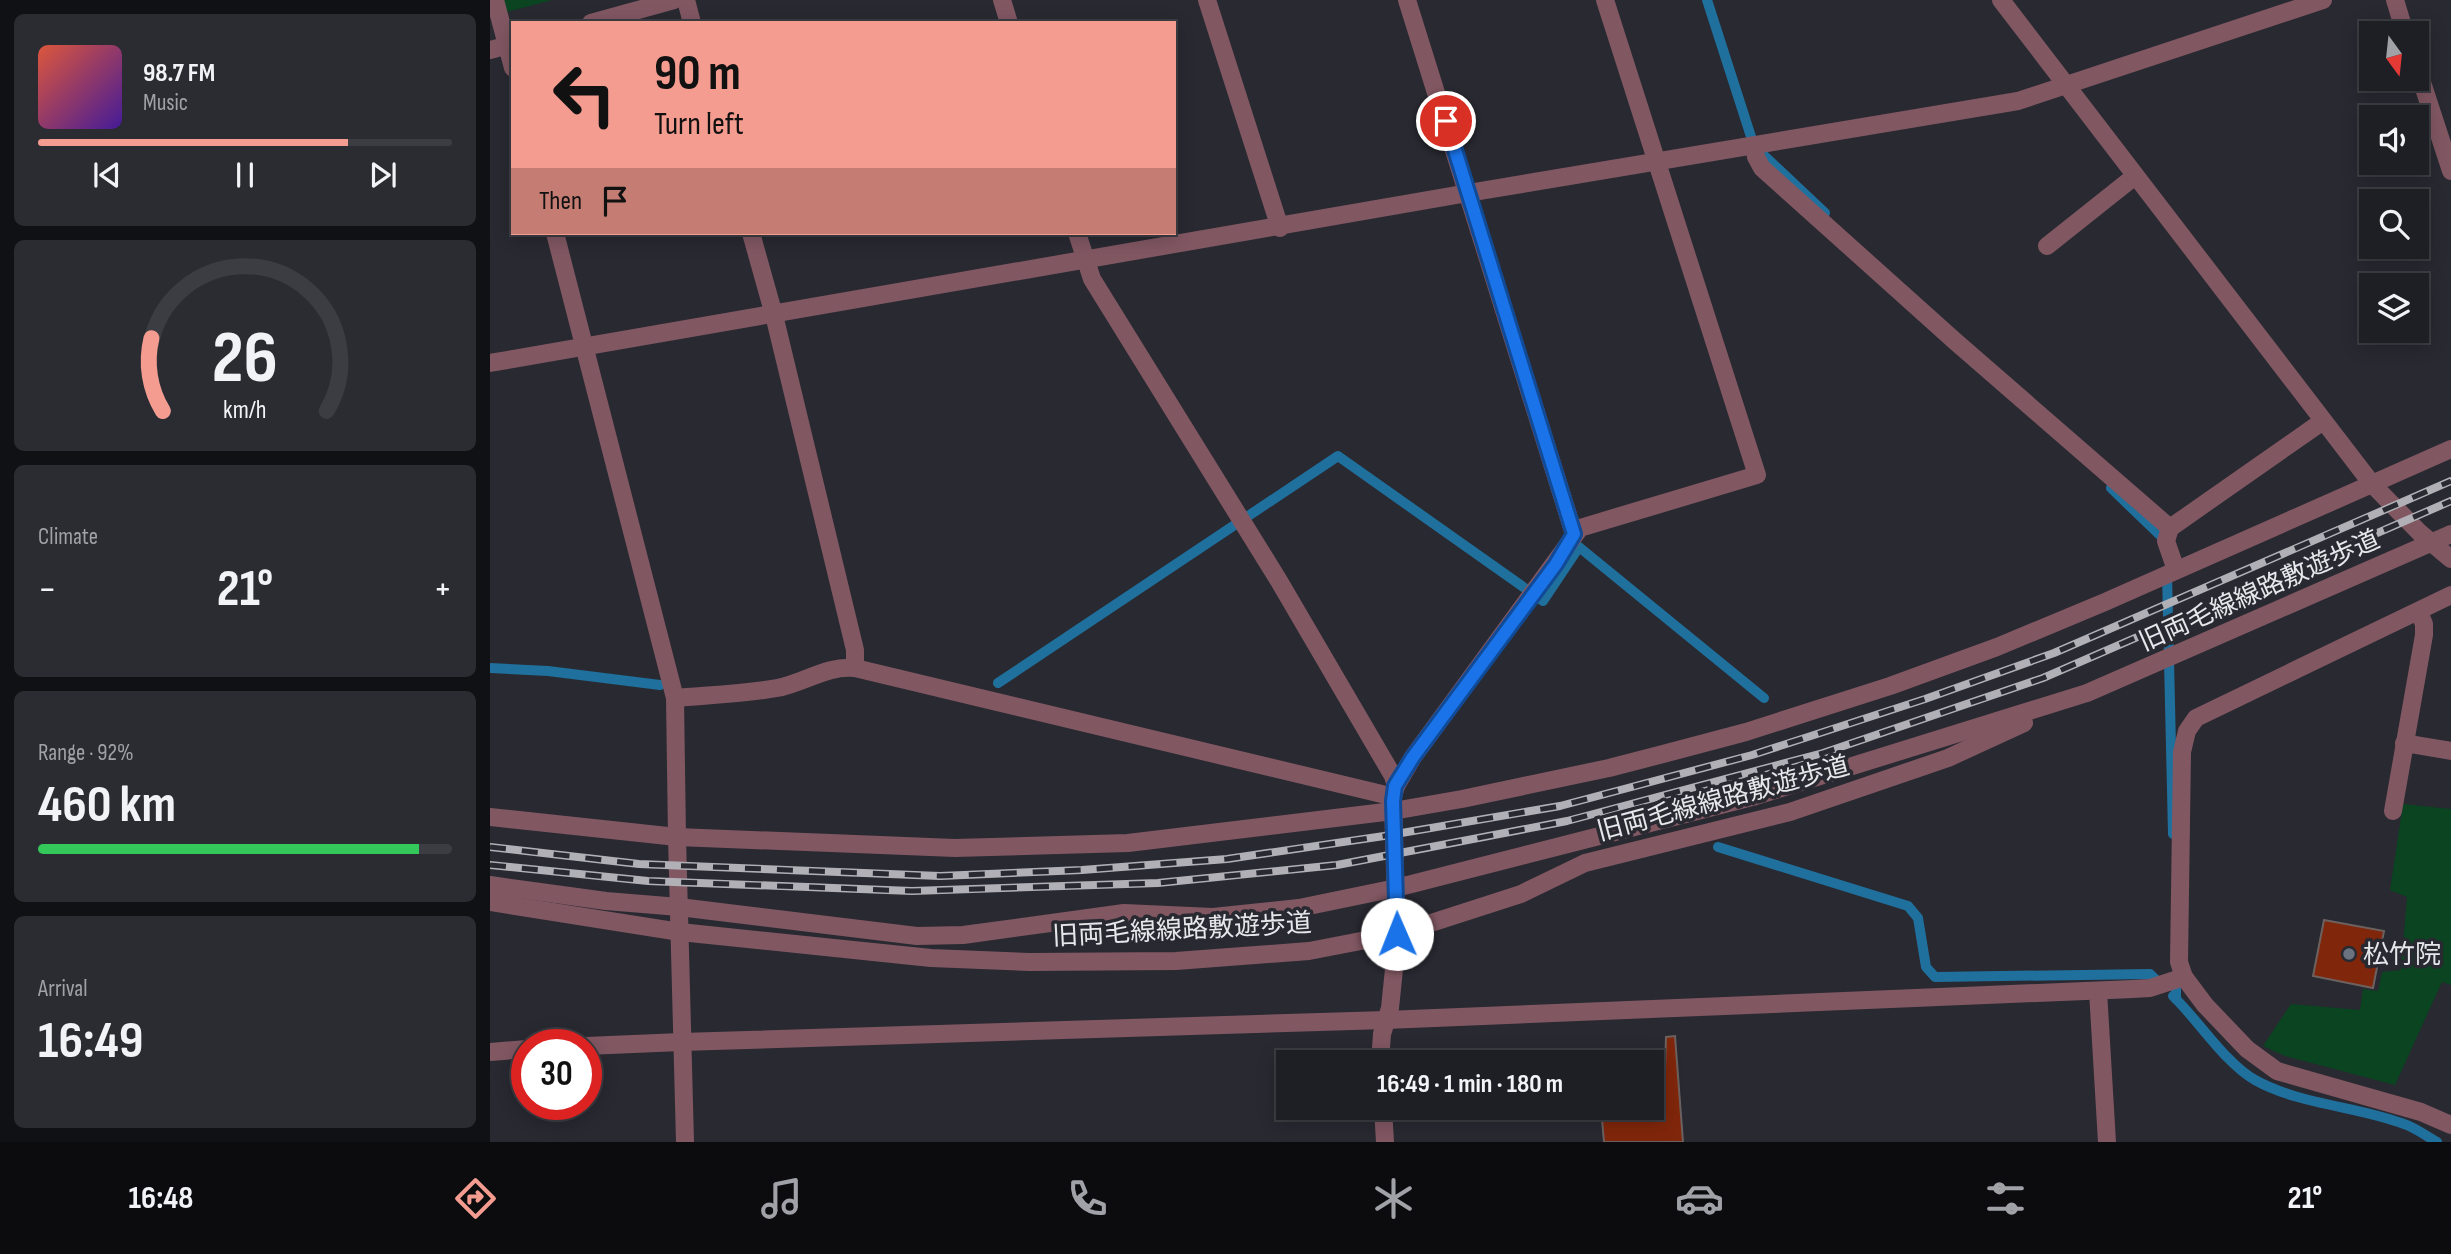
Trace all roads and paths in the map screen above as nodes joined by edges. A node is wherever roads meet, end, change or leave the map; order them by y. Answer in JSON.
{"nodes":[{"id":1,"x":495,"y":0,"type":"edge"},
{"id":2,"x":674,"y":0,"type":"edge"},
{"id":3,"x":686,"y":0,"type":"edge"},
{"id":4,"x":1002,"y":0,"type":"edge"},
{"id":5,"x":1207,"y":0,"type":"edge"},
{"id":6,"x":1407,"y":0,"type":"edge"},
{"id":7,"x":1605,"y":0,"type":"edge"},
{"id":8,"x":2000,"y":0,"type":"edge"},
{"id":9,"x":2323,"y":0,"type":"edge"},
{"id":10,"x":2395,"y":0,"type":"edge"},
{"id":11,"x":598,"y":21,"type":"edge"},
{"id":12,"x":691,"y":21,"type":"edge"},
{"id":13,"x":1008,"y":21,"type":"edge"},
{"id":14,"x":2402,"y":21,"type":"edge"},
{"id":15,"x":503,"y":47,"type":"edge"},
{"id":16,"x":511,"y":64,"type":"edge"},
{"id":17,"x":2066,"y":86,"type":"junction"},
{"id":18,"x":2425,"y":91,"type":"edge"},
{"id":19,"x":1754,"y":146,"type":"junction"},
{"id":20,"x":1656,"y":163,"type":"junction"},
{"id":21,"x":2451,"y":172,"type":"edge"},
{"id":22,"x":2135,"y":176,"type":"junction"},
{"id":23,"x":1468,"y":193,"type":"junction"},
{"id":24,"x":1280,"y":228,"type":"junction"},
{"id":25,"x":555,"y":235,"type":"edge"},
{"id":26,"x":752,"y":235,"type":"edge"},
{"id":27,"x":1078,"y":235,"type":"edge"},
{"id":28,"x":2047,"y":246,"type":"dead end"},
{"id":29,"x":1086,"y":261,"type":"junction"},
{"id":30,"x":774,"y":315,"type":"junction"},
{"id":31,"x":583,"y":347,"type":"junction"},
{"id":32,"x":490,"y":363,"type":"edge"},
{"id":33,"x":2323,"y":421,"type":"junction"},
{"id":34,"x":2451,"y":449,"type":"edge"},
{"id":35,"x":2372,"y":484,"type":"junction"},
{"id":36,"x":2170,"y":528,"type":"junction"},
{"id":37,"x":1574,"y":534,"type":"junction"},
{"id":38,"x":2451,"y":534,"type":"edge"},
{"id":39,"x":2432,"y":543,"type":"junction"},
{"id":40,"x":2451,"y":559,"type":"edge"},
{"id":41,"x":2176,"y":570,"type":"junction"},
{"id":42,"x":2451,"y":596,"type":"edge"},
{"id":43,"x":2419,"y":612,"type":"junction"},
{"id":44,"x":855,"y":668,"type":"junction"},
{"id":45,"x":2087,"y":693,"type":"junction"},
{"id":46,"x":675,"y":698,"type":"junction"},
{"id":47,"x":2404,"y":743,"type":"junction"},
{"id":48,"x":2451,"y":751,"type":"edge"},
{"id":49,"x":1394,"y":799,"type":"junction"},
{"id":50,"x":2393,"y":811,"type":"dead end"},
{"id":51,"x":490,"y":817,"type":"edge"},
{"id":52,"x":677,"y":836,"type":"junction"},
{"id":53,"x":490,"y":885,"type":"edge"},
{"id":54,"x":1396,"y":888,"type":"junction"},
{"id":55,"x":490,"y":902,"type":"edge"},
{"id":56,"x":679,"y":907,"type":"junction"},
{"id":57,"x":680,"y":932,"type":"junction"},
{"id":58,"x":1397,"y":934,"type":"junction"},
{"id":59,"x":2183,"y":977,"type":"junction"},
{"id":60,"x":2098,"y":991,"type":"junction"},
{"id":61,"x":1386,"y":1020,"type":"junction"},
{"id":62,"x":681,"y":1042,"type":"junction"},
{"id":63,"x":602,"y":1045,"type":"edge"},
{"id":64,"x":511,"y":1050,"type":"edge"},
{"id":65,"x":1382,"y":1050,"type":"edge"},
{"id":66,"x":490,"y":1052,"type":"edge"},
{"id":67,"x":1384,"y":1120,"type":"edge"},
{"id":68,"x":2451,"y":1125,"type":"edge"},
{"id":69,"x":685,"y":1142,"type":"edge"},
{"id":70,"x":1385,"y":1142,"type":"edge"},
{"id":71,"x":2107,"y":1142,"type":"edge"}],
"edges":[{"from":1,"to":15,"type":"street"},
{"from":2,"to":11,"type":"street"},
{"from":3,"to":12,"type":"street"},
{"from":4,"to":13,"type":"street"},
{"from":5,"to":24,"type":"street"},
{"from":6,"to":23,"type":"street"},
{"from":7,"to":20,"type":"street"},
{"from":8,"to":17,"type":"street"},
{"from":9,"to":17,"type":"street"},
{"from":10,"to":14,"type":"street"},
{"from":15,"to":16,"type":"street"},
{"from":17,"to":19,"type":"street"},
{"from":17,"to":22,"type":"street"},
{"from":18,"to":21,"type":"street"},
{"from":19,"to":20,"type":"street"},
{"from":19,"to":36,"type":"street"},
{"from":20,"to":23,"type":"street"},
{"from":20,"to":37,"type":"street"},
{"from":22,"to":28,"type":"street"},
{"from":22,"to":33,"type":"street"},
{"from":23,"to":24,"type":"street"},
{"from":23,"to":37,"type":"street"},
{"from":24,"to":29,"type":"street"},
{"from":25,"to":31,"type":"street"},
{"from":26,"to":30,"type":"street"},
{"from":27,"to":29,"type":"street"},
{"from":29,"to":30,"type":"street"},
{"from":29,"to":49,"type":"street"},
{"from":30,"to":31,"type":"street"},
{"from":30,"to":44,"type":"street"},
{"from":31,"to":32,"type":"street"},
{"from":31,"to":46,"type":"street"},
{"from":33,"to":35,"type":"street"},
{"from":33,"to":36,"type":"street"},
{"from":34,"to":35,"type":"street"},
{"from":35,"to":39,"type":"street"},
{"from":35,"to":41,"type":"street"},
{"from":36,"to":41,"type":"street"},
{"from":37,"to":49,"type":"street"},
{"from":38,"to":39,"type":"street","name":"旧両毛線線路敷遊歩道"},
{"from":39,"to":40,"type":"street"},
{"from":39,"to":45,"type":"street","name":"旧両毛線線路敷遊歩道"},
{"from":41,"to":49,"type":"street"},
{"from":42,"to":43,"type":"street"},
{"from":43,"to":47,"type":"street"},
{"from":43,"to":59,"type":"street"},
{"from":44,"to":46,"type":"street"},
{"from":44,"to":49,"type":"street"},
{"from":45,"to":54,"type":"street","name":"旧両毛線線路敷遊歩道"},
{"from":45,"to":58,"type":"street","name":"旧両毛線線路敷遊歩道"},
{"from":46,"to":52,"type":"street"},
{"from":47,"to":48,"type":"street"},
{"from":47,"to":50,"type":"street"},
{"from":49,"to":52,"type":"street"},
{"from":49,"to":54,"type":"street"},
{"from":51,"to":52,"type":"street"},
{"from":52,"to":56,"type":"street"},
{"from":53,"to":56,"type":"street","name":"旧両毛線線路敷遊歩道"},
{"from":54,"to":56,"type":"street","name":"旧両毛線線路敷遊歩道"},
{"from":54,"to":58,"type":"street"},
{"from":55,"to":57,"type":"street","name":"旧両毛線線路敷遊歩道"},
{"from":56,"to":57,"type":"street"},
{"from":57,"to":58,"type":"street","name":"旧両毛線線路敷遊歩道"},
{"from":57,"to":62,"type":"street"},
{"from":58,"to":61,"type":"street"},
{"from":59,"to":60,"type":"street"},
{"from":59,"to":68,"type":"street"},
{"from":60,"to":61,"type":"street"},
{"from":60,"to":71,"type":"street"},
{"from":61,"to":62,"type":"street"},
{"from":61,"to":65,"type":"street"},
{"from":62,"to":63,"type":"street"},
{"from":62,"to":69,"type":"street"},
{"from":64,"to":66,"type":"street"},
{"from":67,"to":70,"type":"street"}]}
